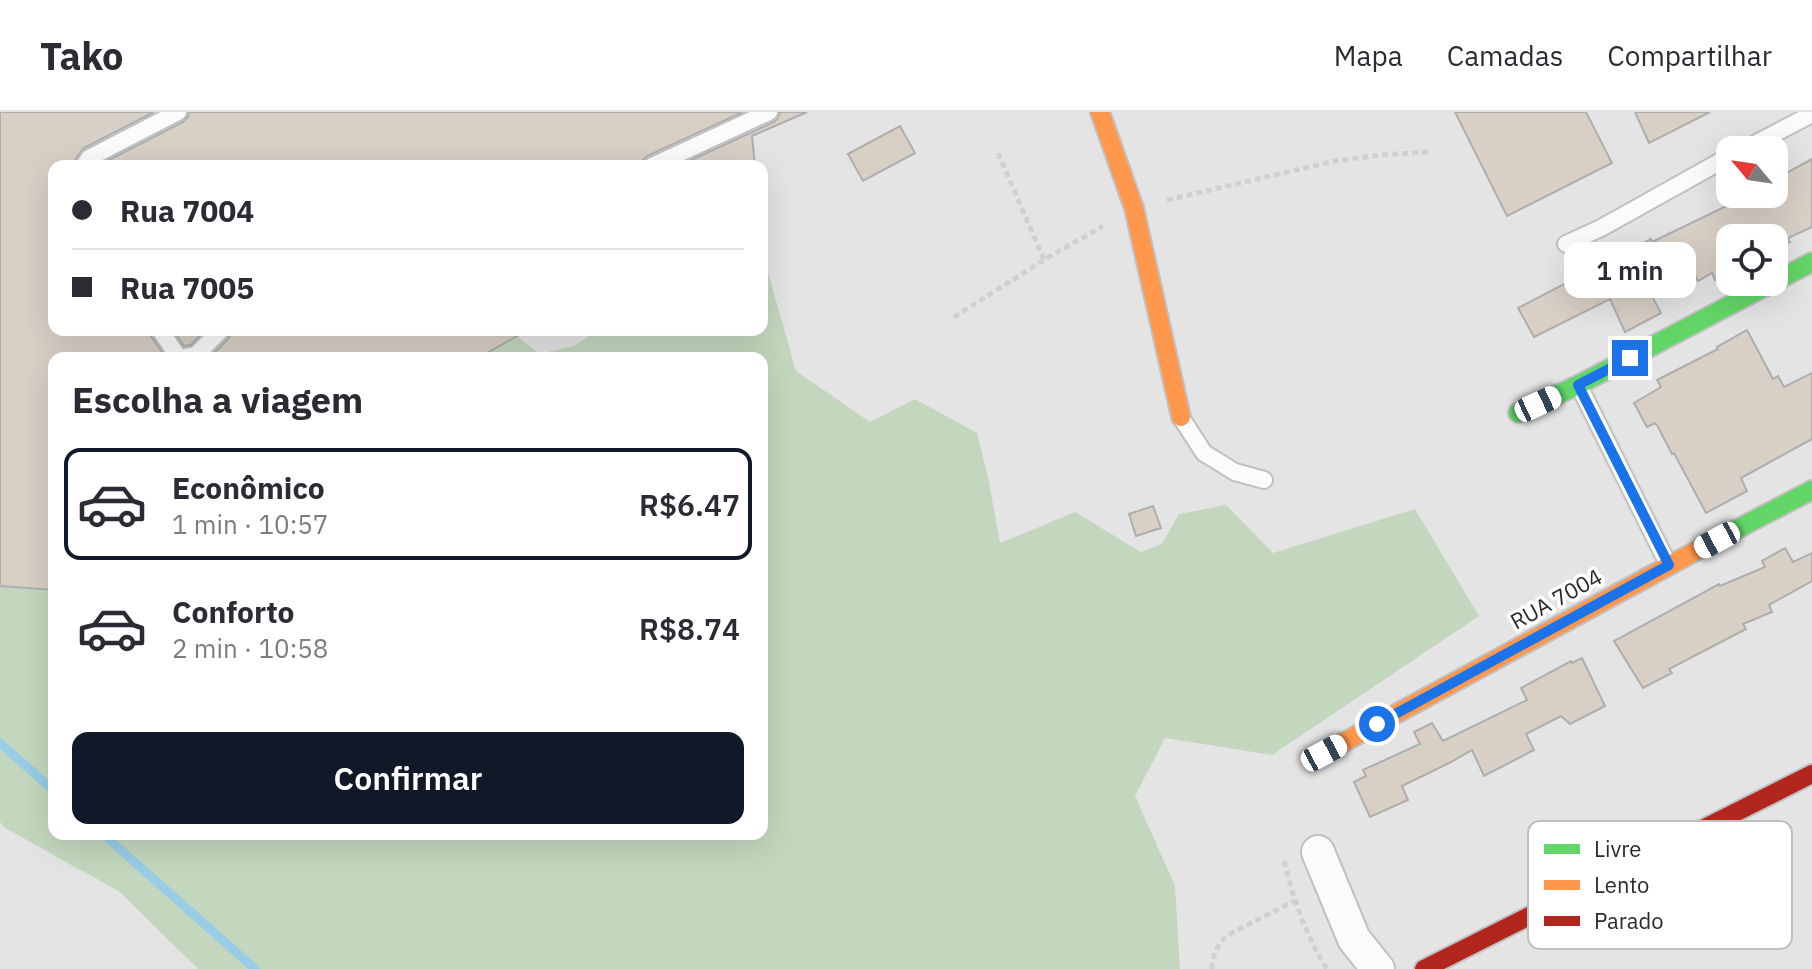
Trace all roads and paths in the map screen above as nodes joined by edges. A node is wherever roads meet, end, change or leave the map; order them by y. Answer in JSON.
{"nodes":[{"id":1,"x":178,"y":112,"type":"edge"},
{"id":2,"x":769,"y":112,"type":"edge"},
{"id":3,"x":1100,"y":112,"type":"edge"},
{"id":4,"x":1812,"y":114,"type":"edge"},
{"id":5,"x":1770,"y":136,"type":"edge"},
{"id":6,"x":1430,"y":152,"type":"dead end"},
{"id":7,"x":998,"y":153,"type":"dead end"},
{"id":8,"x":88,"y":160,"type":"edge"},
{"id":9,"x":665,"y":160,"type":"edge"},
{"id":10,"x":1716,"y":164,"type":"edge"},
{"id":11,"x":1134,"y":208,"type":"junction"},
{"id":12,"x":1566,"y":244,"type":"dead end"},
{"id":13,"x":1044,"y":260,"type":"junction"},
{"id":14,"x":1812,"y":262,"type":"edge"},
{"id":15,"x":954,"y":317,"type":"dead end"},
{"id":16,"x":215,"y":336,"type":"edge"},
{"id":17,"x":199,"y":352,"type":"edge"},
{"id":18,"x":1578,"y":385,"type":"junction"},
{"id":19,"x":1518,"y":413,"type":"dead end"},
{"id":20,"x":1181,"y":417,"type":"joint"},
{"id":21,"x":1264,"y":480,"type":"dead end"},
{"id":22,"x":1812,"y":490,"type":"edge"},
{"id":23,"x":1669,"y":565,"type":"junction"},
{"id":24,"x":1324,"y":753,"type":"dead end"},
{"id":25,"x":1812,"y":774,"type":"edge"},
{"id":26,"x":1718,"y":821,"type":"edge"},
{"id":27,"x":1318,"y":852,"type":"dead end"},
{"id":28,"x":1284,"y":861,"type":"dead end"},
{"id":29,"x":1294,"y":901,"type":"junction"},
{"id":30,"x":1528,"y":917,"type":"edge"},
{"id":31,"x":1212,"y":969,"type":"edge"},
{"id":32,"x":1327,"y":969,"type":"edge"},
{"id":33,"x":1378,"y":969,"type":"edge"},
{"id":34,"x":1424,"y":969,"type":"edge"}],
"edges":[{"from":1,"to":8,"type":"lane"},
{"from":2,"to":9,"type":"lane"},
{"from":3,"to":11,"type":"street"},
{"from":4,"to":5,"type":"lane"},
{"from":6,"to":11,"type":"path"},
{"from":7,"to":13,"type":"path"},
{"from":10,"to":12,"type":"lane"},
{"from":11,"to":13,"type":"path"},
{"from":11,"to":20,"type":"street"},
{"from":13,"to":15,"type":"path"},
{"from":14,"to":18,"type":"street"},
{"from":16,"to":17,"type":"lane"},
{"from":18,"to":19,"type":"street"},
{"from":18,"to":23,"type":"lane"},
{"from":20,"to":21,"type":"lane"},
{"from":22,"to":23,"type":"street","name":"RUA 7004"},
{"from":23,"to":24,"type":"street","name":"RUA 7004"},
{"from":25,"to":26,"type":"street"},
{"from":27,"to":33,"type":"street"},
{"from":28,"to":29,"type":"path"},
{"from":29,"to":31,"type":"path"},
{"from":29,"to":32,"type":"path"},
{"from":30,"to":34,"type":"street"}]}
